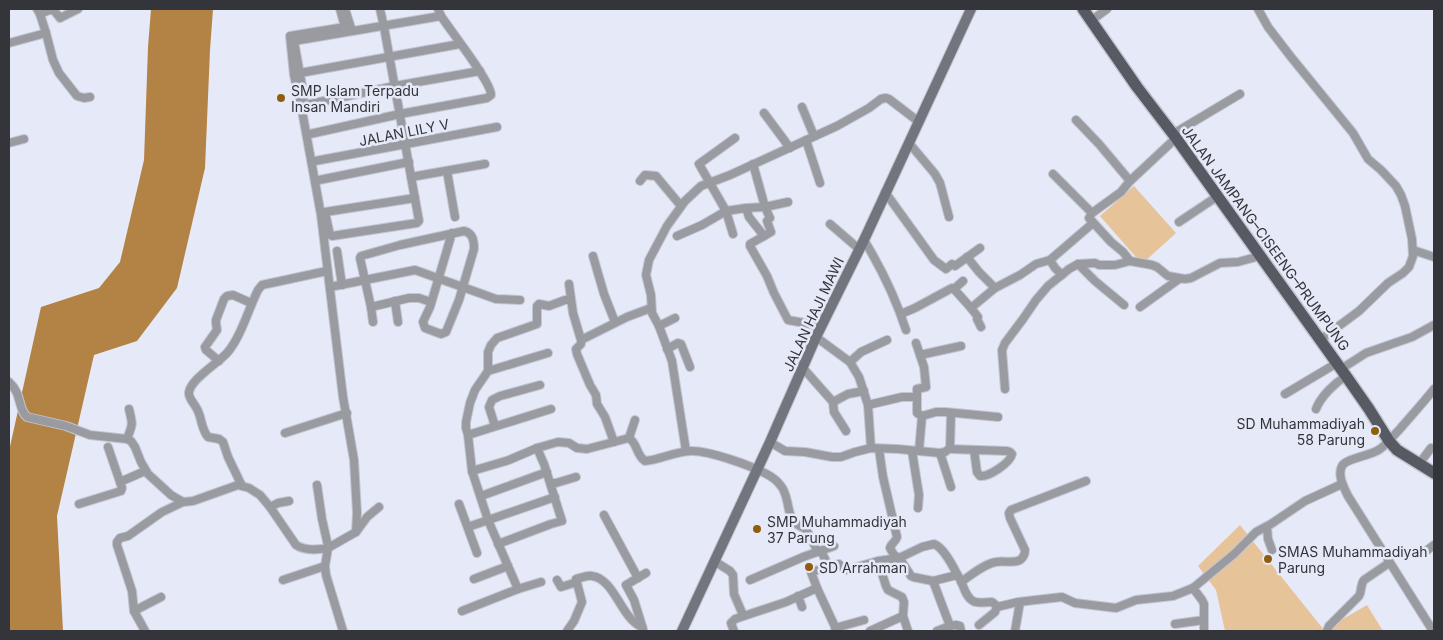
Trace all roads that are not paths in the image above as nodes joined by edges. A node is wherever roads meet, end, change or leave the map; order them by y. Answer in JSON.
{"nodes":[{"id":1,"x":78,"y":9,"type":"edge"},
{"id":2,"x":340,"y":9,"type":"edge"},
{"id":3,"x":345,"y":9,"type":"edge"},
{"id":4,"x":380,"y":9,"type":"edge"},
{"id":5,"x":971,"y":9,"type":"edge"},
{"id":6,"x":1082,"y":9,"type":"edge"},
{"id":7,"x":1107,"y":9,"type":"edge"},
{"id":8,"x":1258,"y":9,"type":"edge"},
{"id":9,"x":39,"y":11,"type":"edge"},
{"id":10,"x":439,"y":13,"type":"edge"},
{"id":11,"x":1092,"y":22,"type":"junction"},
{"id":12,"x":384,"y":27,"type":"junction"},
{"id":13,"x":352,"y":32,"type":"junction"},
{"id":14,"x":46,"y":33,"type":"junction"},
{"id":15,"x":9,"y":43,"type":"edge"},
{"id":16,"x":460,"y":44,"type":"junction"},
{"id":17,"x":390,"y":57,"type":"junction"},
{"id":18,"x":480,"y":71,"type":"junction"},
{"id":19,"x":300,"y":73,"type":"junction"},
{"id":20,"x":395,"y":86,"type":"junction"},
{"id":21,"x":1240,"y":94,"type":"dead end"},
{"id":22,"x":90,"y":97,"type":"dead end"},
{"id":23,"x":305,"y":105,"type":"junction"},
{"id":24,"x":802,"y":107,"type":"dead end"},
{"id":25,"x":764,"y":113,"type":"dead end"},
{"id":26,"x":400,"y":114,"type":"junction"},
{"id":27,"x":1076,"y":120,"type":"dead end"},
{"id":28,"x":919,"y":122,"type":"junction"},
{"id":29,"x":498,"y":126,"type":"dead end"},
{"id":30,"x":310,"y":134,"type":"junction"},
{"id":31,"x":814,"y":136,"type":"junction"},
{"id":32,"x":1175,"y":136,"type":"junction"},
{"id":33,"x":735,"y":138,"type":"dead end"},
{"id":34,"x":24,"y":139,"type":"dead end"},
{"id":35,"x":806,"y":140,"type":"junction"},
{"id":36,"x":9,"y":143,"type":"edge"},
{"id":37,"x":909,"y":144,"type":"junction"},
{"id":38,"x":406,"y":145,"type":"junction"},
{"id":39,"x":790,"y":148,"type":"junction"},
{"id":40,"x":315,"y":161,"type":"junction"},
{"id":41,"x":409,"y":162,"type":"junction"},
{"id":42,"x":485,"y":164,"type":"dead end"},
{"id":43,"x":753,"y":164,"type":"junction"},
{"id":44,"x":447,"y":170,"type":"junction"},
{"id":45,"x":1053,"y":174,"type":"dead end"},
{"id":46,"x":411,"y":177,"type":"junction"},
{"id":47,"x":319,"y":180,"type":"junction"},
{"id":48,"x":640,"y":181,"type":"dead end"},
{"id":49,"x":1130,"y":181,"type":"junction"},
{"id":50,"x":710,"y":182,"type":"junction"},
{"id":51,"x":820,"y":184,"type":"dead end"},
{"id":52,"x":885,"y":192,"type":"junction"},
{"id":53,"x":1218,"y":196,"type":"junction"},
{"id":54,"x":415,"y":198,"type":"junction"},
{"id":55,"x":788,"y":202,"type":"dead end"},
{"id":56,"x":681,"y":206,"type":"junction"},
{"id":57,"x":746,"y":208,"type":"junction"},
{"id":58,"x":765,"y":208,"type":"junction"},
{"id":59,"x":726,"y":210,"type":"junction"},
{"id":60,"x":325,"y":212,"type":"junction"},
{"id":61,"x":1092,"y":213,"type":"junction"},
{"id":62,"x":455,"y":217,"type":"dead end"},
{"id":63,"x":949,"y":217,"type":"dead end"},
{"id":64,"x":1179,"y":222,"type":"dead end"},
{"id":65,"x":1093,"y":223,"type":"junction"},
{"id":66,"x":830,"y":224,"type":"dead end"},
{"id":67,"x":452,"y":233,"type":"junction"},
{"id":68,"x":733,"y":234,"type":"dead end"},
{"id":69,"x":677,"y":236,"type":"dead end"},
{"id":70,"x":764,"y":236,"type":"junction"},
{"id":71,"x":861,"y":245,"type":"junction"},
{"id":72,"x":980,"y":248,"type":"dead end"},
{"id":73,"x":1414,"y":250,"type":"junction"},
{"id":74,"x":337,"y":251,"type":"dead end"},
{"id":75,"x":593,"y":256,"type":"dead end"},
{"id":76,"x":1260,"y":256,"type":"junction"},
{"id":77,"x":967,"y":257,"type":"junction"},
{"id":78,"x":1434,"y":257,"type":"edge"},
{"id":79,"x":1050,"y":260,"type":"junction"},
{"id":80,"x":1130,"y":261,"type":"junction"},
{"id":81,"x":1078,"y":264,"type":"junction"},
{"id":82,"x":327,"y":271,"type":"junction"},
{"id":83,"x":1062,"y":275,"type":"junction"},
{"id":84,"x":439,"y":278,"type":"junction"},
{"id":85,"x":1179,"y":279,"type":"junction"},
{"id":86,"x":365,"y":281,"type":"junction"},
{"id":87,"x":963,"y":281,"type":"dead end"},
{"id":88,"x":569,"y":284,"type":"dead end"},
{"id":89,"x":342,"y":285,"type":"junction"},
{"id":90,"x":330,"y":287,"type":"junction"},
{"id":91,"x":463,"y":287,"type":"junction"},
{"id":92,"x":995,"y":288,"type":"junction"},
{"id":93,"x":954,"y":289,"type":"junction"},
{"id":94,"x":520,"y":300,"type":"dead end"},
{"id":95,"x":571,"y":300,"type":"junction"},
{"id":96,"x":395,"y":301,"type":"junction"},
{"id":97,"x":432,"y":302,"type":"junction"},
{"id":98,"x":251,"y":303,"type":"junction"},
{"id":99,"x":1124,"y":305,"type":"dead end"},
{"id":100,"x":371,"y":307,"type":"junction"},
{"id":101,"x":1140,"y":307,"type":"dead end"},
{"id":102,"x":651,"y":308,"type":"junction"},
{"id":103,"x":971,"y":308,"type":"junction"},
{"id":104,"x":901,"y":314,"type":"junction"},
{"id":105,"x":674,"y":318,"type":"dead end"},
{"id":106,"x":372,"y":322,"type":"dead end"},
{"id":107,"x":398,"y":322,"type":"dead end"},
{"id":108,"x":615,"y":322,"type":"junction"},
{"id":109,"x":1434,"y":325,"type":"edge"},
{"id":110,"x":659,"y":326,"type":"junction"},
{"id":111,"x":821,"y":326,"type":"junction"},
{"id":112,"x":981,"y":327,"type":"dead end"},
{"id":113,"x":906,"y":330,"type":"dead end"},
{"id":114,"x":816,"y":337,"type":"junction"},
{"id":115,"x":581,"y":340,"type":"junction"},
{"id":116,"x":887,"y":340,"type":"dead end"},
{"id":117,"x":1320,"y":340,"type":"junction"},
{"id":118,"x":916,"y":344,"type":"dead end"},
{"id":119,"x":960,"y":346,"type":"dead end"},
{"id":120,"x":667,"y":349,"type":"junction"},
{"id":121,"x":548,"y":353,"type":"dead end"},
{"id":122,"x":920,"y":355,"type":"junction"},
{"id":123,"x":219,"y":360,"type":"junction"},
{"id":124,"x":850,"y":362,"type":"junction"},
{"id":125,"x":690,"y":367,"type":"dead end"},
{"id":126,"x":803,"y":368,"type":"junction"},
{"id":127,"x":1341,"y":369,"type":"junction"},
{"id":128,"x":488,"y":372,"type":"junction"},
{"id":129,"x":9,"y":382,"type":"edge"},
{"id":130,"x":540,"y":385,"type":"dead end"},
{"id":131,"x":1005,"y":389,"type":"dead end"},
{"id":132,"x":1434,"y":389,"type":"edge"},
{"id":133,"x":864,"y":391,"type":"junction"},
{"id":134,"x":1285,"y":394,"type":"dead end"},
{"id":135,"x":917,"y":397,"type":"junction"},
{"id":136,"x":833,"y":402,"type":"junction"},
{"id":137,"x":868,"y":405,"type":"junction"},
{"id":138,"x":128,"y":409,"type":"dead end"},
{"id":139,"x":550,"y":409,"type":"dead end"},
{"id":140,"x":1316,"y":409,"type":"dead end"},
{"id":141,"x":952,"y":412,"type":"junction"},
{"id":142,"x":346,"y":413,"type":"junction"},
{"id":143,"x":922,"y":416,"type":"junction"},
{"id":144,"x":998,"y":417,"type":"dead end"},
{"id":145,"x":636,"y":420,"type":"dead end"},
{"id":146,"x":495,"y":426,"type":"junction"},
{"id":147,"x":846,"y":431,"type":"dead end"},
{"id":148,"x":285,"y":434,"type":"dead end"},
{"id":149,"x":468,"y":435,"type":"junction"},
{"id":150,"x":629,"y":438,"type":"junction"},
{"id":151,"x":127,"y":439,"type":"junction"},
{"id":152,"x":1389,"y":441,"type":"junction"},
{"id":153,"x":614,"y":442,"type":"junction"},
{"id":154,"x":770,"y":442,"type":"junction"},
{"id":155,"x":108,"y":447,"type":"dead end"},
{"id":156,"x":537,"y":448,"type":"junction"},
{"id":157,"x":1431,"y":448,"type":"dead end"},
{"id":158,"x":875,"y":449,"type":"junction"},
{"id":159,"x":950,"y":449,"type":"junction"},
{"id":160,"x":974,"y":450,"type":"junction"},
{"id":161,"x":915,"y":451,"type":"junction"},
{"id":162,"x":686,"y":452,"type":"junction"},
{"id":163,"x":940,"y":453,"type":"junction"},
{"id":164,"x":1419,"y":464,"type":"junction"},
{"id":165,"x":145,"y":470,"type":"junction"},
{"id":166,"x":756,"y":470,"type":"junction"},
{"id":167,"x":472,"y":471,"type":"junction"},
{"id":168,"x":547,"y":472,"type":"junction"},
{"id":169,"x":1434,"y":472,"type":"edge"},
{"id":170,"x":576,"y":477,"type":"dead end"},
{"id":171,"x":120,"y":482,"type":"junction"},
{"id":172,"x":1086,"y":482,"type":"dead end"},
{"id":173,"x":551,"y":483,"type":"junction"},
{"id":174,"x":1342,"y":484,"type":"junction"},
{"id":175,"x":317,"y":485,"type":"dead end"},
{"id":176,"x":242,"y":486,"type":"junction"},
{"id":177,"x":951,"y":487,"type":"dead end"},
{"id":178,"x":481,"y":496,"type":"junction"},
{"id":179,"x":555,"y":497,"type":"junction"},
{"id":180,"x":289,"y":501,"type":"dead end"},
{"id":181,"x":183,"y":502,"type":"junction"},
{"id":182,"x":78,"y":504,"type":"dead end"},
{"id":183,"x":459,"y":504,"type":"dead end"},
{"id":184,"x":270,"y":507,"type":"junction"},
{"id":185,"x":380,"y":507,"type":"dead end"},
{"id":186,"x":918,"y":508,"type":"dead end"},
{"id":187,"x":604,"y":515,"type":"dead end"},
{"id":188,"x":488,"y":520,"type":"junction"},
{"id":189,"x":468,"y":527,"type":"junction"},
{"id":190,"x":1268,"y":527,"type":"junction"},
{"id":191,"x":356,"y":532,"type":"junction"},
{"id":192,"x":498,"y":544,"type":"junction"},
{"id":193,"x":1434,"y":545,"type":"edge"},
{"id":194,"x":834,"y":546,"type":"dead end"},
{"id":195,"x":328,"y":548,"type":"junction"},
{"id":196,"x":1272,"y":550,"type":"dead end"},
{"id":197,"x":819,"y":551,"type":"junction"},
{"id":198,"x":477,"y":553,"type":"dead end"},
{"id":199,"x":1422,"y":554,"type":"dead end"},
{"id":200,"x":803,"y":557,"type":"junction"},
{"id":201,"x":899,"y":558,"type":"junction"},
{"id":202,"x":714,"y":561,"type":"junction"},
{"id":203,"x":878,"y":561,"type":"junction"},
{"id":204,"x":1389,"y":563,"type":"junction"},
{"id":205,"x":325,"y":566,"type":"junction"},
{"id":206,"x":508,"y":566,"type":"junction"},
{"id":207,"x":829,"y":567,"type":"junction"},
{"id":208,"x":811,"y":572,"type":"junction"},
{"id":209,"x":959,"y":578,"type":"junction"},
{"id":210,"x":474,"y":579,"type":"dead end"},
{"id":211,"x":283,"y":580,"type":"dead end"},
{"id":212,"x":557,"y":580,"type":"dead end"},
{"id":213,"x":750,"y":580,"type":"dead end"},
{"id":214,"x":933,"y":581,"type":"junction"},
{"id":215,"x":541,"y":582,"type":"dead end"},
{"id":216,"x":577,"y":582,"type":"junction"},
{"id":217,"x":816,"y":588,"type":"junction"},
{"id":218,"x":1193,"y":588,"type":"junction"},
{"id":219,"x":518,"y":589,"type":"junction"},
{"id":220,"x":798,"y":596,"type":"junction"},
{"id":221,"x":161,"y":597,"type":"dead end"},
{"id":222,"x":1020,"y":602,"type":"junction"},
{"id":223,"x":802,"y":607,"type":"dead end"},
{"id":224,"x":997,"y":608,"type":"junction"},
{"id":225,"x":134,"y":611,"type":"junction"},
{"id":226,"x":462,"y":611,"type":"dead end"},
{"id":227,"x":743,"y":616,"type":"junction"},
{"id":228,"x":904,"y":616,"type":"junction"},
{"id":229,"x":864,"y":620,"type":"dead end"},
{"id":230,"x":1204,"y":620,"type":"junction"},
{"id":231,"x":1175,"y":624,"type":"dead end"},
{"id":232,"x":979,"y":625,"type":"dead end"},
{"id":233,"x":950,"y":626,"type":"junction"},
{"id":234,"x":643,"y":629,"type":"edge"},
{"id":235,"x":683,"y":630,"type":"edge"},
{"id":236,"x":836,"y":630,"type":"edge"},
{"id":237,"x":145,"y":631,"type":"edge"},
{"id":238,"x":343,"y":631,"type":"edge"},
{"id":239,"x":568,"y":631,"type":"edge"},
{"id":240,"x":734,"y":631,"type":"edge"},
{"id":241,"x":870,"y":631,"type":"edge"},
{"id":242,"x":908,"y":631,"type":"edge"},
{"id":243,"x":937,"y":631,"type":"edge"},
{"id":244,"x":961,"y":631,"type":"edge"},
{"id":245,"x":1015,"y":631,"type":"edge"},
{"id":246,"x":1204,"y":631,"type":"edge"},
{"id":247,"x":1326,"y":631,"type":"edge"},
{"id":248,"x":1433,"y":631,"type":"edge"}],
"edges":[{"from":1,"to":9,"type":"street"},
{"from":2,"to":82,"type":"street"},
{"from":3,"to":13,"type":"street"},
{"from":4,"to":12,"type":"street"},
{"from":5,"to":28,"type":"street","name":"JALAN HAJI MAWI"},
{"from":6,"to":11,"type":"main road","name":"JALAN JAMPANG–CISEENG–PRUMPUNG"},
{"from":7,"to":11,"type":"street"},
{"from":8,"to":73,"type":"street"},
{"from":9,"to":14,"type":"street"},
{"from":10,"to":12,"type":"street"},
{"from":10,"to":16,"type":"street"},
{"from":11,"to":32,"type":"main road","name":"JALAN JAMPANG–CISEENG–PRUMPUNG"},
{"from":12,"to":13,"type":"street"},
{"from":12,"to":17,"type":"street"},
{"from":13,"to":19,"type":"street"},
{"from":14,"to":15,"type":"street"},
{"from":14,"to":22,"type":"street"},
{"from":16,"to":17,"type":"street"},
{"from":16,"to":18,"type":"street"},
{"from":17,"to":19,"type":"street"},
{"from":17,"to":20,"type":"street"},
{"from":18,"to":20,"type":"street"},
{"from":18,"to":26,"type":"street"},
{"from":19,"to":23,"type":"street"},
{"from":20,"to":23,"type":"street"},
{"from":20,"to":26,"type":"street"},
{"from":21,"to":32,"type":"street"},
{"from":23,"to":30,"type":"street"},
{"from":24,"to":31,"type":"street"},
{"from":25,"to":39,"type":"street"},
{"from":26,"to":30,"type":"street"},
{"from":26,"to":38,"type":"street"},
{"from":27,"to":49,"type":"street"},
{"from":28,"to":31,"type":"street"},
{"from":28,"to":37,"type":"street","name":"JALAN HAJI MAWI"},
{"from":29,"to":38,"type":"street","name":"JALAN LILY V"},
{"from":30,"to":40,"type":"street"},
{"from":31,"to":35,"type":"street"},
{"from":32,"to":49,"type":"street"},
{"from":32,"to":53,"type":"main road","name":"JALAN JAMPANG–CISEENG–PRUMPUNG"},
{"from":33,"to":50,"type":"street"},
{"from":34,"to":36,"type":"street"},
{"from":35,"to":39,"type":"street"},
{"from":35,"to":51,"type":"street"},
{"from":37,"to":52,"type":"street","name":"JALAN HAJI MAWI"},
{"from":37,"to":63,"type":"street"},
{"from":38,"to":40,"type":"street","name":"JALAN LILY V"},
{"from":38,"to":41,"type":"street"},
{"from":39,"to":43,"type":"street"},
{"from":40,"to":47,"type":"street"},
{"from":41,"to":46,"type":"street"},
{"from":41,"to":47,"type":"street"},
{"from":42,"to":44,"type":"street"},
{"from":43,"to":50,"type":"street"},
{"from":43,"to":58,"type":"street"},
{"from":44,"to":46,"type":"street"},
{"from":44,"to":62,"type":"street"},
{"from":45,"to":61,"type":"street"},
{"from":46,"to":54,"type":"street"},
{"from":47,"to":60,"type":"street"},
{"from":48,"to":56,"type":"street"},
{"from":49,"to":61,"type":"street"},
{"from":50,"to":56,"type":"street"},
{"from":50,"to":59,"type":"street"},
{"from":52,"to":71,"type":"street","name":"JALAN HAJI MAWI"},
{"from":52,"to":77,"type":"street"},
{"from":53,"to":64,"type":"street"},
{"from":53,"to":76,"type":"main road","name":"JALAN JAMPANG–CISEENG–PRUMPUNG"},
{"from":54,"to":60,"type":"street"},
{"from":54,"to":60,"type":"street"},
{"from":55,"to":58,"type":"street"},
{"from":56,"to":102,"type":"street"},
{"from":57,"to":58,"type":"street"},
{"from":57,"to":59,"type":"street"},
{"from":57,"to":70,"type":"street"},
{"from":58,"to":70,"type":"street"},
{"from":59,"to":68,"type":"street"},
{"from":59,"to":69,"type":"street"},
{"from":61,"to":65,"type":"street"},
{"from":65,"to":79,"type":"street"},
{"from":65,"to":80,"type":"street"},
{"from":66,"to":71,"type":"street"},
{"from":67,"to":84,"type":"street"},
{"from":67,"to":86,"type":"street"},
{"from":67,"to":91,"type":"street"},
{"from":70,"to":111,"type":"street"},
{"from":71,"to":104,"type":"street"},
{"from":71,"to":111,"type":"street","name":"JALAN HAJI MAWI"},
{"from":72,"to":77,"type":"street"},
{"from":73,"to":78,"type":"street"},
{"from":73,"to":117,"type":"street"},
{"from":74,"to":89,"type":"street"},
{"from":75,"to":108,"type":"street"},
{"from":76,"to":85,"type":"street"},
{"from":76,"to":117,"type":"main road","name":"JALAN JAMPANG–CISEENG–PRUMPUNG"},
{"from":77,"to":92,"type":"street"},
{"from":79,"to":83,"type":"street"},
{"from":79,"to":92,"type":"street"},
{"from":80,"to":81,"type":"street"},
{"from":80,"to":85,"type":"street"},
{"from":81,"to":83,"type":"street"},
{"from":81,"to":99,"type":"street"},
{"from":82,"to":90,"type":"street"},
{"from":82,"to":98,"type":"street"},
{"from":83,"to":131,"type":"street"},
{"from":84,"to":86,"type":"street"},
{"from":84,"to":91,"type":"street"},
{"from":84,"to":97,"type":"street"},
{"from":85,"to":101,"type":"street"},
{"from":86,"to":89,"type":"street"},
{"from":86,"to":100,"type":"street"},
{"from":87,"to":93,"type":"street"},
{"from":88,"to":95,"type":"street"},
{"from":89,"to":90,"type":"street"},
{"from":90,"to":142,"type":"street"},
{"from":91,"to":94,"type":"street"},
{"from":91,"to":97,"type":"street"},
{"from":92,"to":103,"type":"street"},
{"from":93,"to":103,"type":"street"},
{"from":93,"to":104,"type":"street"},
{"from":95,"to":115,"type":"street"},
{"from":95,"to":128,"type":"street"},
{"from":96,"to":97,"type":"street"},
{"from":96,"to":100,"type":"street"},
{"from":96,"to":107,"type":"street"},
{"from":98,"to":123,"type":"street"},
{"from":98,"to":123,"type":"street"},
{"from":100,"to":106,"type":"street"},
{"from":102,"to":108,"type":"street"},
{"from":102,"to":110,"type":"street"},
{"from":103,"to":112,"type":"street"},
{"from":104,"to":113,"type":"street"},
{"from":105,"to":110,"type":"street"},
{"from":108,"to":115,"type":"street"},
{"from":109,"to":127,"type":"street"},
{"from":110,"to":120,"type":"street"},
{"from":111,"to":114,"type":"street","name":"JALAN HAJI MAWI"},
{"from":114,"to":124,"type":"street"},
{"from":114,"to":126,"type":"street","name":"JALAN HAJI MAWI"},
{"from":115,"to":153,"type":"street"},
{"from":116,"to":124,"type":"street"},
{"from":117,"to":127,"type":"main road","name":"JALAN JAMPANG–CISEENG–PRUMPUNG"},
{"from":118,"to":122,"type":"street"},
{"from":119,"to":122,"type":"street"},
{"from":120,"to":125,"type":"street"},
{"from":120,"to":162,"type":"street"},
{"from":121,"to":128,"type":"street"},
{"from":122,"to":135,"type":"street"},
{"from":123,"to":176,"type":"street"},
{"from":124,"to":133,"type":"street"},
{"from":126,"to":136,"type":"street"},
{"from":126,"to":154,"type":"street","name":"JALAN HAJI MAWI"},
{"from":127,"to":134,"type":"street"},
{"from":127,"to":140,"type":"street"},
{"from":127,"to":152,"type":"main road","name":"JALAN JAMPANG–CISEENG–PRUMPUNG"},
{"from":128,"to":149,"type":"street"},
{"from":129,"to":151,"type":"street"},
{"from":130,"to":146,"type":"street"},
{"from":132,"to":152,"type":"street"},
{"from":133,"to":136,"type":"street"},
{"from":133,"to":137,"type":"street"},
{"from":135,"to":137,"type":"street"},
{"from":135,"to":143,"type":"street"},
{"from":136,"to":147,"type":"street"},
{"from":137,"to":158,"type":"street"},
{"from":138,"to":151,"type":"street"},
{"from":139,"to":146,"type":"street"},
{"from":141,"to":143,"type":"street"},
{"from":141,"to":144,"type":"street"},
{"from":141,"to":159,"type":"street"},
{"from":142,"to":148,"type":"street"},
{"from":142,"to":191,"type":"street"},
{"from":143,"to":161,"type":"street"},
{"from":145,"to":150,"type":"street"},
{"from":146,"to":149,"type":"street"},
{"from":149,"to":167,"type":"street"},
{"from":150,"to":153,"type":"street"},
{"from":150,"to":162,"type":"street"},
{"from":151,"to":165,"type":"street"},
{"from":152,"to":164,"type":"main road","name":"JALAN JAMPANG–CISEENG–PRUMPUNG"},
{"from":152,"to":174,"type":"street"},
{"from":153,"to":156,"type":"street"},
{"from":154,"to":158,"type":"street"},
{"from":154,"to":166,"type":"street","name":"JALAN HAJI MAWI"},
{"from":155,"to":171,"type":"street"},
{"from":156,"to":167,"type":"street"},
{"from":156,"to":168,"type":"street"},
{"from":157,"to":164,"type":"street"},
{"from":158,"to":161,"type":"street"},
{"from":158,"to":201,"type":"street"},
{"from":159,"to":160,"type":"street"},
{"from":159,"to":163,"type":"street"},
{"from":160,"to":160,"type":"street"},
{"from":161,"to":163,"type":"street"},
{"from":161,"to":186,"type":"street"},
{"from":162,"to":166,"type":"street"},
{"from":163,"to":177,"type":"street"},
{"from":164,"to":169,"type":"main road","name":"JALAN JAMPANG–CISEENG–PRUMPUNG"},
{"from":165,"to":171,"type":"street"},
{"from":165,"to":181,"type":"street"},
{"from":166,"to":197,"type":"street"},
{"from":166,"to":202,"type":"street","name":"JALAN HAJI MAWI"},
{"from":167,"to":178,"type":"street"},
{"from":168,"to":173,"type":"street"},
{"from":168,"to":178,"type":"street"},
{"from":170,"to":173,"type":"street"},
{"from":171,"to":182,"type":"street"},
{"from":172,"to":209,"type":"street"},
{"from":173,"to":179,"type":"street"},
{"from":174,"to":190,"type":"street"},
{"from":174,"to":204,"type":"street"},
{"from":175,"to":195,"type":"street"},
{"from":176,"to":181,"type":"street"},
{"from":176,"to":184,"type":"street"},
{"from":178,"to":188,"type":"street"},
{"from":179,"to":188,"type":"street"},
{"from":179,"to":192,"type":"street"},
{"from":180,"to":184,"type":"street"},
{"from":181,"to":225,"type":"street"},
{"from":183,"to":189,"type":"street"},
{"from":184,"to":195,"type":"street"},
{"from":185,"to":191,"type":"street"},
{"from":187,"to":234,"type":"street"},
{"from":188,"to":189,"type":"street"},
{"from":188,"to":192,"type":"street"},
{"from":189,"to":198,"type":"street"},
{"from":190,"to":196,"type":"street"},
{"from":190,"to":218,"type":"street"},
{"from":191,"to":195,"type":"street"},
{"from":192,"to":206,"type":"street"},
{"from":193,"to":199,"type":"street"},
{"from":194,"to":197,"type":"street"},
{"from":195,"to":205,"type":"street"},
{"from":197,"to":200,"type":"street"},
{"from":197,"to":207,"type":"street"},
{"from":200,"to":208,"type":"street"},
{"from":200,"to":213,"type":"street"},
{"from":201,"to":203,"type":"street"},
{"from":201,"to":209,"type":"street"},
{"from":201,"to":214,"type":"street"},
{"from":202,"to":227,"type":"street"},
{"from":202,"to":235,"type":"street","name":"JALAN HAJI MAWI"},
{"from":203,"to":207,"type":"street"},
{"from":203,"to":228,"type":"street"},
{"from":204,"to":247,"type":"street"},
{"from":204,"to":248,"type":"street"},
{"from":205,"to":211,"type":"street"},
{"from":205,"to":238,"type":"street"},
{"from":206,"to":210,"type":"street"},
{"from":206,"to":219,"type":"street"},
{"from":207,"to":208,"type":"street"},
{"from":208,"to":217,"type":"street"},
{"from":209,"to":214,"type":"street"},
{"from":209,"to":224,"type":"street"},
{"from":212,"to":216,"type":"street"},
{"from":214,"to":233,"type":"street"},
{"from":215,"to":219,"type":"street"},
{"from":216,"to":234,"type":"street"},
{"from":216,"to":239,"type":"street"},
{"from":217,"to":220,"type":"street"},
{"from":217,"to":236,"type":"street"},
{"from":218,"to":222,"type":"street"},
{"from":218,"to":230,"type":"street"},
{"from":219,"to":226,"type":"street"},
{"from":220,"to":223,"type":"street"},
{"from":220,"to":227,"type":"street"},
{"from":221,"to":225,"type":"street"},
{"from":222,"to":224,"type":"street"},
{"from":222,"to":245,"type":"street"},
{"from":224,"to":232,"type":"street"},
{"from":225,"to":237,"type":"street"},
{"from":227,"to":240,"type":"street"},
{"from":228,"to":241,"type":"street"},
{"from":228,"to":242,"type":"street"},
{"from":229,"to":236,"type":"street"},
{"from":230,"to":231,"type":"street"},
{"from":230,"to":246,"type":"street"},
{"from":233,"to":243,"type":"street"},
{"from":233,"to":244,"type":"street"}]}
